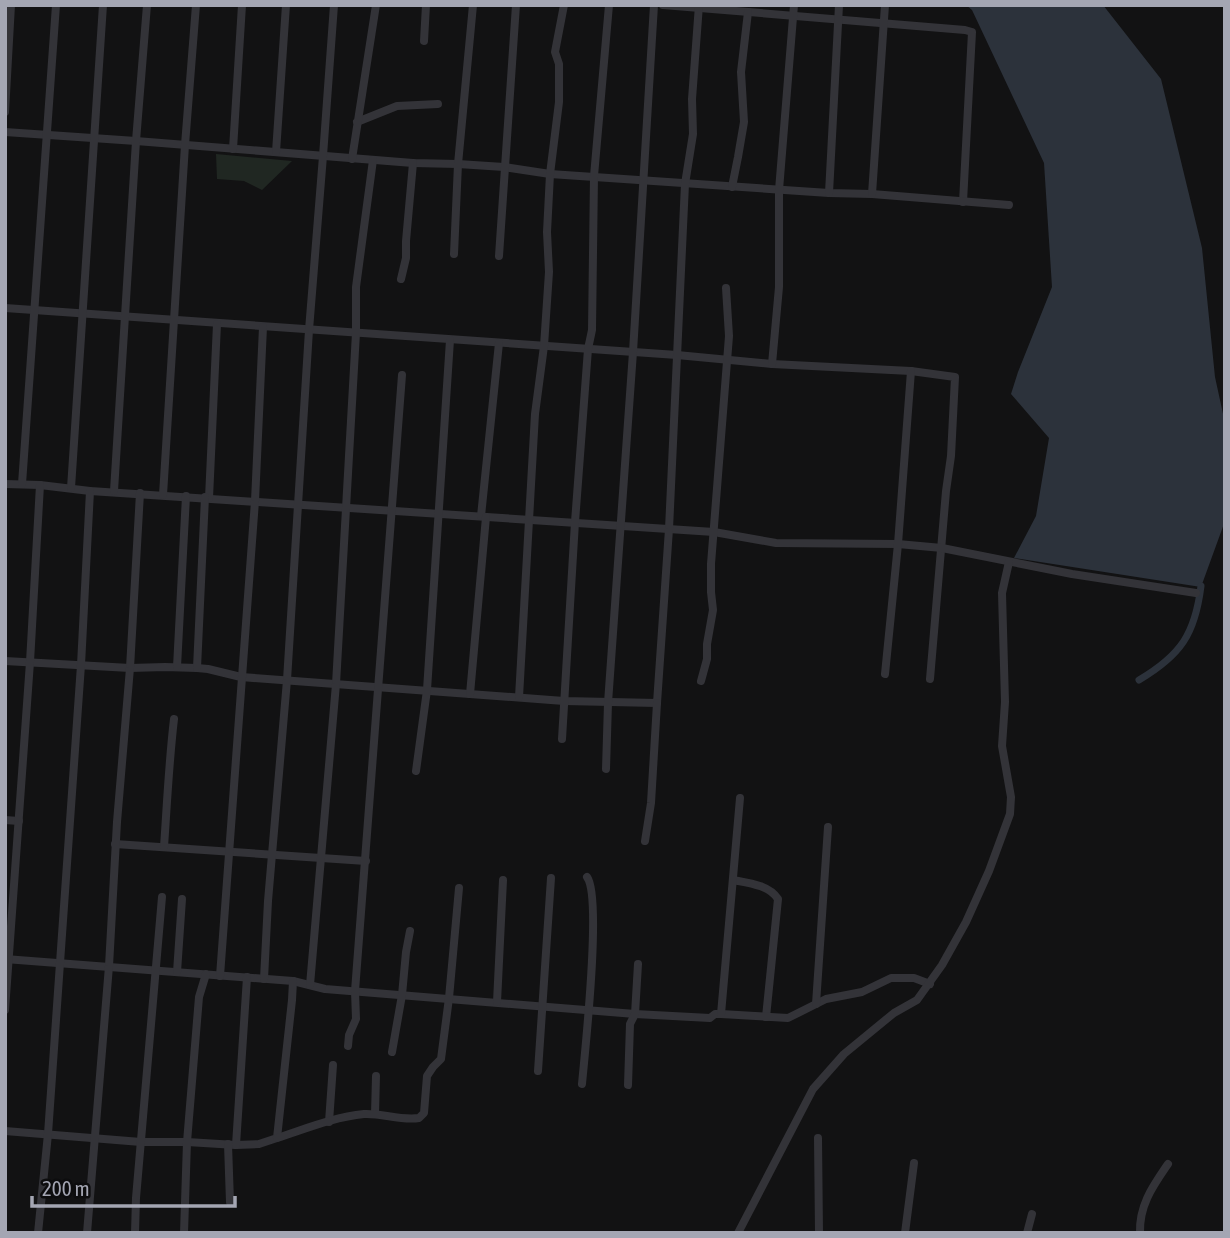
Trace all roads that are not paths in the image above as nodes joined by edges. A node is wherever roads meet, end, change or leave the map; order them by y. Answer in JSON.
{"nodes":[{"id":1,"x":11,"y":5,"type":"edge"},
{"id":2,"x":56,"y":5,"type":"edge"},
{"id":3,"x":103,"y":5,"type":"edge"},
{"id":4,"x":147,"y":5,"type":"edge"},
{"id":5,"x":196,"y":5,"type":"edge"},
{"id":6,"x":242,"y":5,"type":"edge"},
{"id":7,"x":286,"y":5,"type":"edge"},
{"id":8,"x":334,"y":5,"type":"edge"},
{"id":9,"x":376,"y":5,"type":"edge"},
{"id":10,"x":426,"y":5,"type":"edge"},
{"id":11,"x":472,"y":5,"type":"edge"},
{"id":12,"x":516,"y":5,"type":"edge"},
{"id":13,"x":564,"y":5,"type":"edge"},
{"id":14,"x":609,"y":5,"type":"edge"},
{"id":15,"x":654,"y":5,"type":"edge"},
{"id":16,"x":663,"y":5,"type":"edge"},
{"id":17,"x":794,"y":5,"type":"edge"},
{"id":18,"x":839,"y":5,"type":"edge"},
{"id":19,"x":885,"y":5,"type":"edge"},
{"id":20,"x":699,"y":6,"type":"edge"},
{"id":21,"x":748,"y":12,"type":"junction"},
{"id":22,"x":793,"y":15,"type":"junction"},
{"id":23,"x":838,"y":19,"type":"junction"},
{"id":24,"x":883,"y":22,"type":"junction"},
{"id":25,"x":424,"y":41,"type":"dead end"},
{"id":26,"x":438,"y":104,"type":"dead end"},
{"id":27,"x":5,"y":113,"type":"edge"},
{"id":28,"x":357,"y":122,"type":"junction"},
{"id":29,"x":5,"y":132,"type":"edge"},
{"id":30,"x":46,"y":135,"type":"junction"},
{"id":31,"x":93,"y":138,"type":"junction"},
{"id":32,"x":136,"y":141,"type":"junction"},
{"id":33,"x":186,"y":145,"type":"junction"},
{"id":34,"x":233,"y":149,"type":"junction"},
{"id":35,"x":276,"y":152,"type":"junction"},
{"id":36,"x":323,"y":156,"type":"junction"},
{"id":37,"x":352,"y":159,"type":"junction"},
{"id":38,"x":373,"y":160,"type":"junction"},
{"id":39,"x":414,"y":163,"type":"junction"},
{"id":40,"x":458,"y":164,"type":"junction"},
{"id":41,"x":504,"y":167,"type":"junction"},
{"id":42,"x":550,"y":174,"type":"junction"},
{"id":43,"x":594,"y":176,"type":"junction"},
{"id":44,"x":644,"y":181,"type":"junction"},
{"id":45,"x":685,"y":184,"type":"junction"},
{"id":46,"x":732,"y":187,"type":"junction"},
{"id":47,"x":779,"y":190,"type":"junction"},
{"id":48,"x":829,"y":193,"type":"junction"},
{"id":49,"x":872,"y":194,"type":"junction"},
{"id":50,"x":963,"y":202,"type":"junction"},
{"id":51,"x":1009,"y":205,"type":"dead end"},
{"id":52,"x":454,"y":254,"type":"dead end"},
{"id":53,"x":499,"y":256,"type":"dead end"},
{"id":54,"x":401,"y":279,"type":"dead end"},
{"id":55,"x":726,"y":288,"type":"dead end"},
{"id":56,"x":5,"y":308,"type":"edge"},
{"id":57,"x":34,"y":311,"type":"junction"},
{"id":58,"x":82,"y":314,"type":"junction"},
{"id":59,"x":124,"y":318,"type":"junction"},
{"id":60,"x":174,"y":321,"type":"junction"},
{"id":61,"x":217,"y":324,"type":"junction"},
{"id":62,"x":263,"y":327,"type":"junction"},
{"id":63,"x":309,"y":330,"type":"junction"},
{"id":64,"x":356,"y":333,"type":"junction"},
{"id":65,"x":450,"y":340,"type":"junction"},
{"id":66,"x":499,"y":343,"type":"junction"},
{"id":67,"x":544,"y":346,"type":"junction"},
{"id":68,"x":588,"y":349,"type":"junction"},
{"id":69,"x":633,"y":352,"type":"junction"},
{"id":70,"x":677,"y":355,"type":"junction"},
{"id":71,"x":726,"y":359,"type":"junction"},
{"id":72,"x":772,"y":364,"type":"junction"},
{"id":73,"x":911,"y":372,"type":"junction"},
{"id":74,"x":402,"y":375,"type":"dead end"},
{"id":75,"x":5,"y":484,"type":"edge"},
{"id":76,"x":22,"y":484,"type":"junction"},
{"id":77,"x":40,"y":485,"type":"junction"},
{"id":78,"x":71,"y":488,"type":"junction"},
{"id":79,"x":90,"y":491,"type":"junction"},
{"id":80,"x":114,"y":491,"type":"junction"},
{"id":81,"x":140,"y":493,"type":"junction"},
{"id":82,"x":163,"y":495,"type":"junction"},
{"id":83,"x":186,"y":496,"type":"junction"},
{"id":84,"x":207,"y":498,"type":"junction"},
{"id":85,"x":255,"y":501,"type":"junction"},
{"id":86,"x":298,"y":504,"type":"junction"},
{"id":87,"x":346,"y":507,"type":"junction"},
{"id":88,"x":392,"y":510,"type":"junction"},
{"id":89,"x":438,"y":513,"type":"junction"},
{"id":90,"x":484,"y":516,"type":"junction"},
{"id":91,"x":530,"y":521,"type":"junction"},
{"id":92,"x":575,"y":523,"type":"junction"},
{"id":93,"x":620,"y":526,"type":"junction"},
{"id":94,"x":668,"y":529,"type":"junction"},
{"id":95,"x":714,"y":532,"type":"junction"},
{"id":96,"x":898,"y":544,"type":"junction"},
{"id":97,"x":942,"y":548,"type":"junction"},
{"id":98,"x":1009,"y":562,"type":"junction"},
{"id":99,"x":1196,"y":593,"type":"dead end"},
{"id":100,"x":5,"y":661,"type":"edge"},
{"id":101,"x":30,"y":662,"type":"junction"},
{"id":102,"x":81,"y":665,"type":"junction"},
{"id":103,"x":177,"y":667,"type":"junction"},
{"id":104,"x":130,"y":668,"type":"junction"},
{"id":105,"x":197,"y":668,"type":"junction"},
{"id":106,"x":885,"y":674,"type":"dead end"},
{"id":107,"x":241,"y":677,"type":"junction"},
{"id":108,"x":930,"y":679,"type":"dead end"},
{"id":109,"x":287,"y":680,"type":"junction"},
{"id":110,"x":701,"y":681,"type":"dead end"},
{"id":111,"x":336,"y":684,"type":"junction"},
{"id":112,"x":379,"y":687,"type":"junction"},
{"id":113,"x":426,"y":690,"type":"junction"},
{"id":114,"x":470,"y":694,"type":"junction"},
{"id":115,"x":519,"y":697,"type":"junction"},
{"id":116,"x":564,"y":701,"type":"junction"},
{"id":117,"x":608,"y":703,"type":"junction"},
{"id":118,"x":657,"y":703,"type":"junction"},
{"id":119,"x":174,"y":719,"type":"dead end"},
{"id":120,"x":562,"y":740,"type":"dead end"},
{"id":121,"x":606,"y":769,"type":"dead end"},
{"id":122,"x":416,"y":771,"type":"dead end"},
{"id":123,"x":740,"y":798,"type":"dead end"},
{"id":124,"x":5,"y":820,"type":"edge"},
{"id":125,"x":19,"y":821,"type":"junction"},
{"id":126,"x":828,"y":827,"type":"dead end"},
{"id":127,"x":645,"y":841,"type":"dead end"},
{"id":128,"x":115,"y":844,"type":"junction"},
{"id":129,"x":164,"y":846,"type":"junction"},
{"id":130,"x":229,"y":853,"type":"junction"},
{"id":131,"x":272,"y":855,"type":"junction"},
{"id":132,"x":321,"y":858,"type":"junction"},
{"id":133,"x":366,"y":862,"type":"junction"},
{"id":134,"x":587,"y":877,"type":"dead end"},
{"id":135,"x":551,"y":878,"type":"dead end"},
{"id":136,"x":503,"y":880,"type":"dead end"},
{"id":137,"x":733,"y":880,"type":"junction"},
{"id":138,"x":459,"y":888,"type":"dead end"},
{"id":139,"x":162,"y":897,"type":"dead end"},
{"id":140,"x":183,"y":899,"type":"dead end"},
{"id":141,"x":410,"y":931,"type":"dead end"},
{"id":142,"x":7,"y":959,"type":"edge"},
{"id":143,"x":60,"y":963,"type":"junction"},
{"id":144,"x":638,"y":964,"type":"dead end"},
{"id":145,"x":109,"y":966,"type":"junction"},
{"id":146,"x":155,"y":971,"type":"junction"},
{"id":147,"x":177,"y":972,"type":"junction"},
{"id":148,"x":206,"y":974,"type":"junction"},
{"id":149,"x":220,"y":975,"type":"junction"},
{"id":150,"x":247,"y":977,"type":"junction"},
{"id":151,"x":264,"y":979,"type":"junction"},
{"id":152,"x":293,"y":981,"type":"junction"},
{"id":153,"x":929,"y":984,"type":"junction"},
{"id":154,"x":310,"y":985,"type":"junction"},
{"id":155,"x":355,"y":991,"type":"junction"},
{"id":156,"x":402,"y":995,"type":"junction"},
{"id":157,"x":449,"y":998,"type":"junction"},
{"id":158,"x":497,"y":1002,"type":"junction"},
{"id":159,"x":816,"y":1004,"type":"junction"},
{"id":160,"x":542,"y":1005,"type":"junction"},
{"id":161,"x":589,"y":1009,"type":"junction"},
{"id":162,"x":5,"y":1010,"type":"edge"},
{"id":163,"x":635,"y":1014,"type":"junction"},
{"id":164,"x":721,"y":1014,"type":"junction"},
{"id":165,"x":766,"y":1017,"type":"junction"},
{"id":166,"x":348,"y":1046,"type":"dead end"},
{"id":167,"x":392,"y":1052,"type":"dead end"},
{"id":168,"x":333,"y":1065,"type":"dead end"},
{"id":169,"x":538,"y":1071,"type":"dead end"},
{"id":170,"x":376,"y":1076,"type":"dead end"},
{"id":171,"x":582,"y":1084,"type":"dead end"},
{"id":172,"x":628,"y":1085,"type":"dead end"},
{"id":173,"x":375,"y":1114,"type":"junction"},
{"id":174,"x":329,"y":1122,"type":"junction"},
{"id":175,"x":5,"y":1131,"type":"edge"},
{"id":176,"x":48,"y":1134,"type":"junction"},
{"id":177,"x":94,"y":1138,"type":"junction"},
{"id":178,"x":277,"y":1138,"type":"junction"},
{"id":179,"x":818,"y":1138,"type":"dead end"},
{"id":180,"x":141,"y":1142,"type":"junction"},
{"id":181,"x":187,"y":1142,"type":"junction"},
{"id":182,"x":232,"y":1145,"type":"junction"},
{"id":183,"x":914,"y":1163,"type":"dead end"},
{"id":184,"x":1168,"y":1164,"type":"dead end"},
{"id":185,"x":230,"y":1202,"type":"dead end"},
{"id":186,"x":1032,"y":1214,"type":"dead end"},
{"id":187,"x":38,"y":1233,"type":"edge"},
{"id":188,"x":87,"y":1233,"type":"edge"},
{"id":189,"x":135,"y":1233,"type":"edge"},
{"id":190,"x":184,"y":1233,"type":"edge"},
{"id":191,"x":738,"y":1233,"type":"edge"},
{"id":192,"x":819,"y":1233,"type":"edge"},
{"id":193,"x":905,"y":1233,"type":"edge"},
{"id":194,"x":1027,"y":1233,"type":"edge"},
{"id":195,"x":1140,"y":1233,"type":"edge"}],
"edges":[{"from":1,"to":27,"type":"street"},
{"from":2,"to":30,"type":"street"},
{"from":3,"to":31,"type":"street"},
{"from":4,"to":32,"type":"street"},
{"from":5,"to":33,"type":"street"},
{"from":6,"to":34,"type":"street"},
{"from":7,"to":35,"type":"street"},
{"from":8,"to":36,"type":"street"},
{"from":9,"to":28,"type":"street"},
{"from":10,"to":25,"type":"street"},
{"from":11,"to":40,"type":"street"},
{"from":12,"to":41,"type":"street"},
{"from":13,"to":42,"type":"street"},
{"from":14,"to":43,"type":"street"},
{"from":15,"to":44,"type":"street"},
{"from":16,"to":20,"type":"street"},
{"from":17,"to":22,"type":"street"},
{"from":18,"to":23,"type":"street"},
{"from":19,"to":24,"type":"street"},
{"from":20,"to":21,"type":"street"},
{"from":20,"to":45,"type":"street"},
{"from":21,"to":22,"type":"street"},
{"from":21,"to":46,"type":"street"},
{"from":22,"to":23,"type":"street"},
{"from":22,"to":47,"type":"street"},
{"from":23,"to":24,"type":"street"},
{"from":23,"to":48,"type":"street"},
{"from":24,"to":49,"type":"street"},
{"from":24,"to":50,"type":"street"},
{"from":26,"to":28,"type":"street"},
{"from":28,"to":37,"type":"street"},
{"from":29,"to":30,"type":"street"},
{"from":30,"to":31,"type":"street"},
{"from":30,"to":57,"type":"street"},
{"from":31,"to":32,"type":"street"},
{"from":31,"to":58,"type":"street"},
{"from":32,"to":33,"type":"street"},
{"from":32,"to":59,"type":"street"},
{"from":33,"to":34,"type":"street"},
{"from":33,"to":60,"type":"street"},
{"from":34,"to":35,"type":"street"},
{"from":35,"to":36,"type":"street"},
{"from":36,"to":37,"type":"street"},
{"from":36,"to":63,"type":"street"},
{"from":37,"to":38,"type":"street"},
{"from":38,"to":39,"type":"street"},
{"from":38,"to":64,"type":"street"},
{"from":39,"to":40,"type":"street"},
{"from":39,"to":54,"type":"street"},
{"from":40,"to":41,"type":"street"},
{"from":40,"to":52,"type":"street"},
{"from":41,"to":42,"type":"street"},
{"from":41,"to":53,"type":"street"},
{"from":42,"to":43,"type":"street"},
{"from":42,"to":67,"type":"street"},
{"from":43,"to":44,"type":"street"},
{"from":43,"to":68,"type":"street"},
{"from":44,"to":45,"type":"street"},
{"from":44,"to":69,"type":"street"},
{"from":45,"to":46,"type":"street"},
{"from":45,"to":70,"type":"street"},
{"from":46,"to":47,"type":"street"},
{"from":47,"to":48,"type":"street"},
{"from":47,"to":72,"type":"street"},
{"from":48,"to":49,"type":"street"},
{"from":49,"to":50,"type":"street"},
{"from":50,"to":51,"type":"street"},
{"from":55,"to":71,"type":"street"},
{"from":56,"to":57,"type":"street"},
{"from":57,"to":58,"type":"street"},
{"from":57,"to":76,"type":"street"},
{"from":58,"to":59,"type":"street"},
{"from":58,"to":78,"type":"street"},
{"from":59,"to":60,"type":"street"},
{"from":59,"to":80,"type":"street"},
{"from":60,"to":61,"type":"street"},
{"from":60,"to":82,"type":"street"},
{"from":61,"to":62,"type":"street"},
{"from":61,"to":84,"type":"street"},
{"from":62,"to":63,"type":"street"},
{"from":62,"to":85,"type":"street"},
{"from":63,"to":64,"type":"street"},
{"from":63,"to":86,"type":"street"},
{"from":64,"to":65,"type":"street"},
{"from":64,"to":87,"type":"street"},
{"from":65,"to":66,"type":"street"},
{"from":65,"to":89,"type":"street"},
{"from":66,"to":67,"type":"street"},
{"from":66,"to":90,"type":"street"},
{"from":67,"to":68,"type":"street"},
{"from":67,"to":91,"type":"street"},
{"from":68,"to":69,"type":"street"},
{"from":68,"to":92,"type":"street"},
{"from":69,"to":70,"type":"street"},
{"from":69,"to":93,"type":"street"},
{"from":70,"to":71,"type":"street"},
{"from":70,"to":94,"type":"street"},
{"from":71,"to":72,"type":"street"},
{"from":71,"to":95,"type":"street"},
{"from":72,"to":73,"type":"street"},
{"from":73,"to":96,"type":"street"},
{"from":73,"to":97,"type":"street"},
{"from":74,"to":88,"type":"street"},
{"from":75,"to":76,"type":"street"},
{"from":76,"to":77,"type":"street"},
{"from":77,"to":78,"type":"street"},
{"from":77,"to":101,"type":"street"},
{"from":78,"to":79,"type":"street"},
{"from":79,"to":80,"type":"street"},
{"from":79,"to":102,"type":"street"},
{"from":80,"to":81,"type":"street"},
{"from":81,"to":82,"type":"street"},
{"from":81,"to":104,"type":"street"},
{"from":82,"to":83,"type":"street"},
{"from":83,"to":84,"type":"street"},
{"from":83,"to":103,"type":"street"},
{"from":84,"to":85,"type":"street"},
{"from":84,"to":105,"type":"street"},
{"from":85,"to":86,"type":"street"},
{"from":85,"to":107,"type":"street"},
{"from":86,"to":87,"type":"street"},
{"from":86,"to":109,"type":"street"},
{"from":87,"to":88,"type":"street"},
{"from":87,"to":111,"type":"street"},
{"from":88,"to":89,"type":"street"},
{"from":88,"to":112,"type":"street"},
{"from":89,"to":90,"type":"street"},
{"from":89,"to":113,"type":"street"},
{"from":90,"to":91,"type":"street"},
{"from":90,"to":114,"type":"street"},
{"from":91,"to":92,"type":"street"},
{"from":91,"to":115,"type":"street"},
{"from":92,"to":93,"type":"street"},
{"from":92,"to":116,"type":"street"},
{"from":93,"to":94,"type":"street"},
{"from":93,"to":117,"type":"street"},
{"from":94,"to":95,"type":"street"},
{"from":94,"to":118,"type":"street"},
{"from":95,"to":96,"type":"street"},
{"from":95,"to":110,"type":"street"},
{"from":96,"to":97,"type":"street"},
{"from":96,"to":106,"type":"street"},
{"from":97,"to":98,"type":"street"},
{"from":97,"to":108,"type":"street"},
{"from":98,"to":99,"type":"street"},
{"from":98,"to":153,"type":"street"},
{"from":100,"to":101,"type":"street"},
{"from":101,"to":102,"type":"street"},
{"from":101,"to":125,"type":"street"},
{"from":102,"to":104,"type":"street"},
{"from":102,"to":143,"type":"street"},
{"from":103,"to":104,"type":"street"},
{"from":103,"to":105,"type":"street"},
{"from":104,"to":128,"type":"street"},
{"from":105,"to":107,"type":"street"},
{"from":107,"to":109,"type":"street"},
{"from":107,"to":130,"type":"street"},
{"from":109,"to":111,"type":"street"},
{"from":109,"to":131,"type":"street"},
{"from":111,"to":112,"type":"street"},
{"from":111,"to":132,"type":"street"},
{"from":112,"to":113,"type":"street"},
{"from":112,"to":133,"type":"street"},
{"from":113,"to":114,"type":"street"},
{"from":113,"to":122,"type":"street"},
{"from":114,"to":115,"type":"street"},
{"from":115,"to":116,"type":"street"},
{"from":116,"to":117,"type":"street"},
{"from":116,"to":120,"type":"street"},
{"from":117,"to":118,"type":"street"},
{"from":117,"to":121,"type":"street"},
{"from":118,"to":127,"type":"street"},
{"from":119,"to":129,"type":"street"},
{"from":123,"to":137,"type":"street"},
{"from":124,"to":125,"type":"street"},
{"from":125,"to":142,"type":"street"},
{"from":126,"to":159,"type":"street"},
{"from":128,"to":129,"type":"street"},
{"from":128,"to":145,"type":"street"},
{"from":129,"to":130,"type":"street"},
{"from":130,"to":131,"type":"street"},
{"from":130,"to":149,"type":"street"},
{"from":131,"to":132,"type":"street"},
{"from":131,"to":151,"type":"street"},
{"from":132,"to":133,"type":"street"},
{"from":132,"to":154,"type":"street"},
{"from":133,"to":155,"type":"street"},
{"from":134,"to":161,"type":"street"},
{"from":135,"to":160,"type":"street"},
{"from":136,"to":158,"type":"street"},
{"from":137,"to":164,"type":"street"},
{"from":137,"to":165,"type":"street"},
{"from":138,"to":157,"type":"street"},
{"from":139,"to":146,"type":"street"},
{"from":140,"to":147,"type":"street"},
{"from":141,"to":156,"type":"street"},
{"from":142,"to":143,"type":"street"},
{"from":142,"to":162,"type":"street"},
{"from":143,"to":145,"type":"street"},
{"from":143,"to":176,"type":"street"},
{"from":144,"to":163,"type":"street"},
{"from":145,"to":146,"type":"street"},
{"from":145,"to":177,"type":"street"},
{"from":146,"to":147,"type":"street"},
{"from":146,"to":180,"type":"street"},
{"from":147,"to":148,"type":"street"},
{"from":148,"to":149,"type":"street"},
{"from":148,"to":181,"type":"street"},
{"from":149,"to":150,"type":"street"},
{"from":150,"to":151,"type":"street"},
{"from":150,"to":182,"type":"street"},
{"from":151,"to":152,"type":"street"},
{"from":152,"to":154,"type":"street"},
{"from":152,"to":178,"type":"street"},
{"from":153,"to":159,"type":"street"},
{"from":153,"to":191,"type":"street"},
{"from":154,"to":155,"type":"street"},
{"from":155,"to":156,"type":"street"},
{"from":155,"to":166,"type":"street"},
{"from":156,"to":157,"type":"street"},
{"from":156,"to":167,"type":"street"},
{"from":157,"to":158,"type":"street"},
{"from":157,"to":173,"type":"street"},
{"from":158,"to":160,"type":"street"},
{"from":159,"to":165,"type":"street"},
{"from":160,"to":161,"type":"street"},
{"from":160,"to":169,"type":"street"},
{"from":161,"to":163,"type":"street"},
{"from":161,"to":171,"type":"street"},
{"from":163,"to":164,"type":"street"},
{"from":163,"to":172,"type":"street"},
{"from":164,"to":165,"type":"street"},
{"from":168,"to":174,"type":"street"},
{"from":170,"to":173,"type":"street"},
{"from":173,"to":174,"type":"street"},
{"from":174,"to":178,"type":"street"},
{"from":175,"to":176,"type":"street"},
{"from":176,"to":177,"type":"street"},
{"from":176,"to":187,"type":"street"},
{"from":177,"to":180,"type":"street"},
{"from":177,"to":188,"type":"street"},
{"from":178,"to":182,"type":"street"},
{"from":179,"to":192,"type":"street"},
{"from":180,"to":181,"type":"street"},
{"from":180,"to":189,"type":"street"},
{"from":181,"to":182,"type":"street"},
{"from":181,"to":190,"type":"street"},
{"from":182,"to":185,"type":"street"},
{"from":183,"to":193,"type":"street"},
{"from":184,"to":195,"type":"street"},
{"from":186,"to":194,"type":"street"}]}
